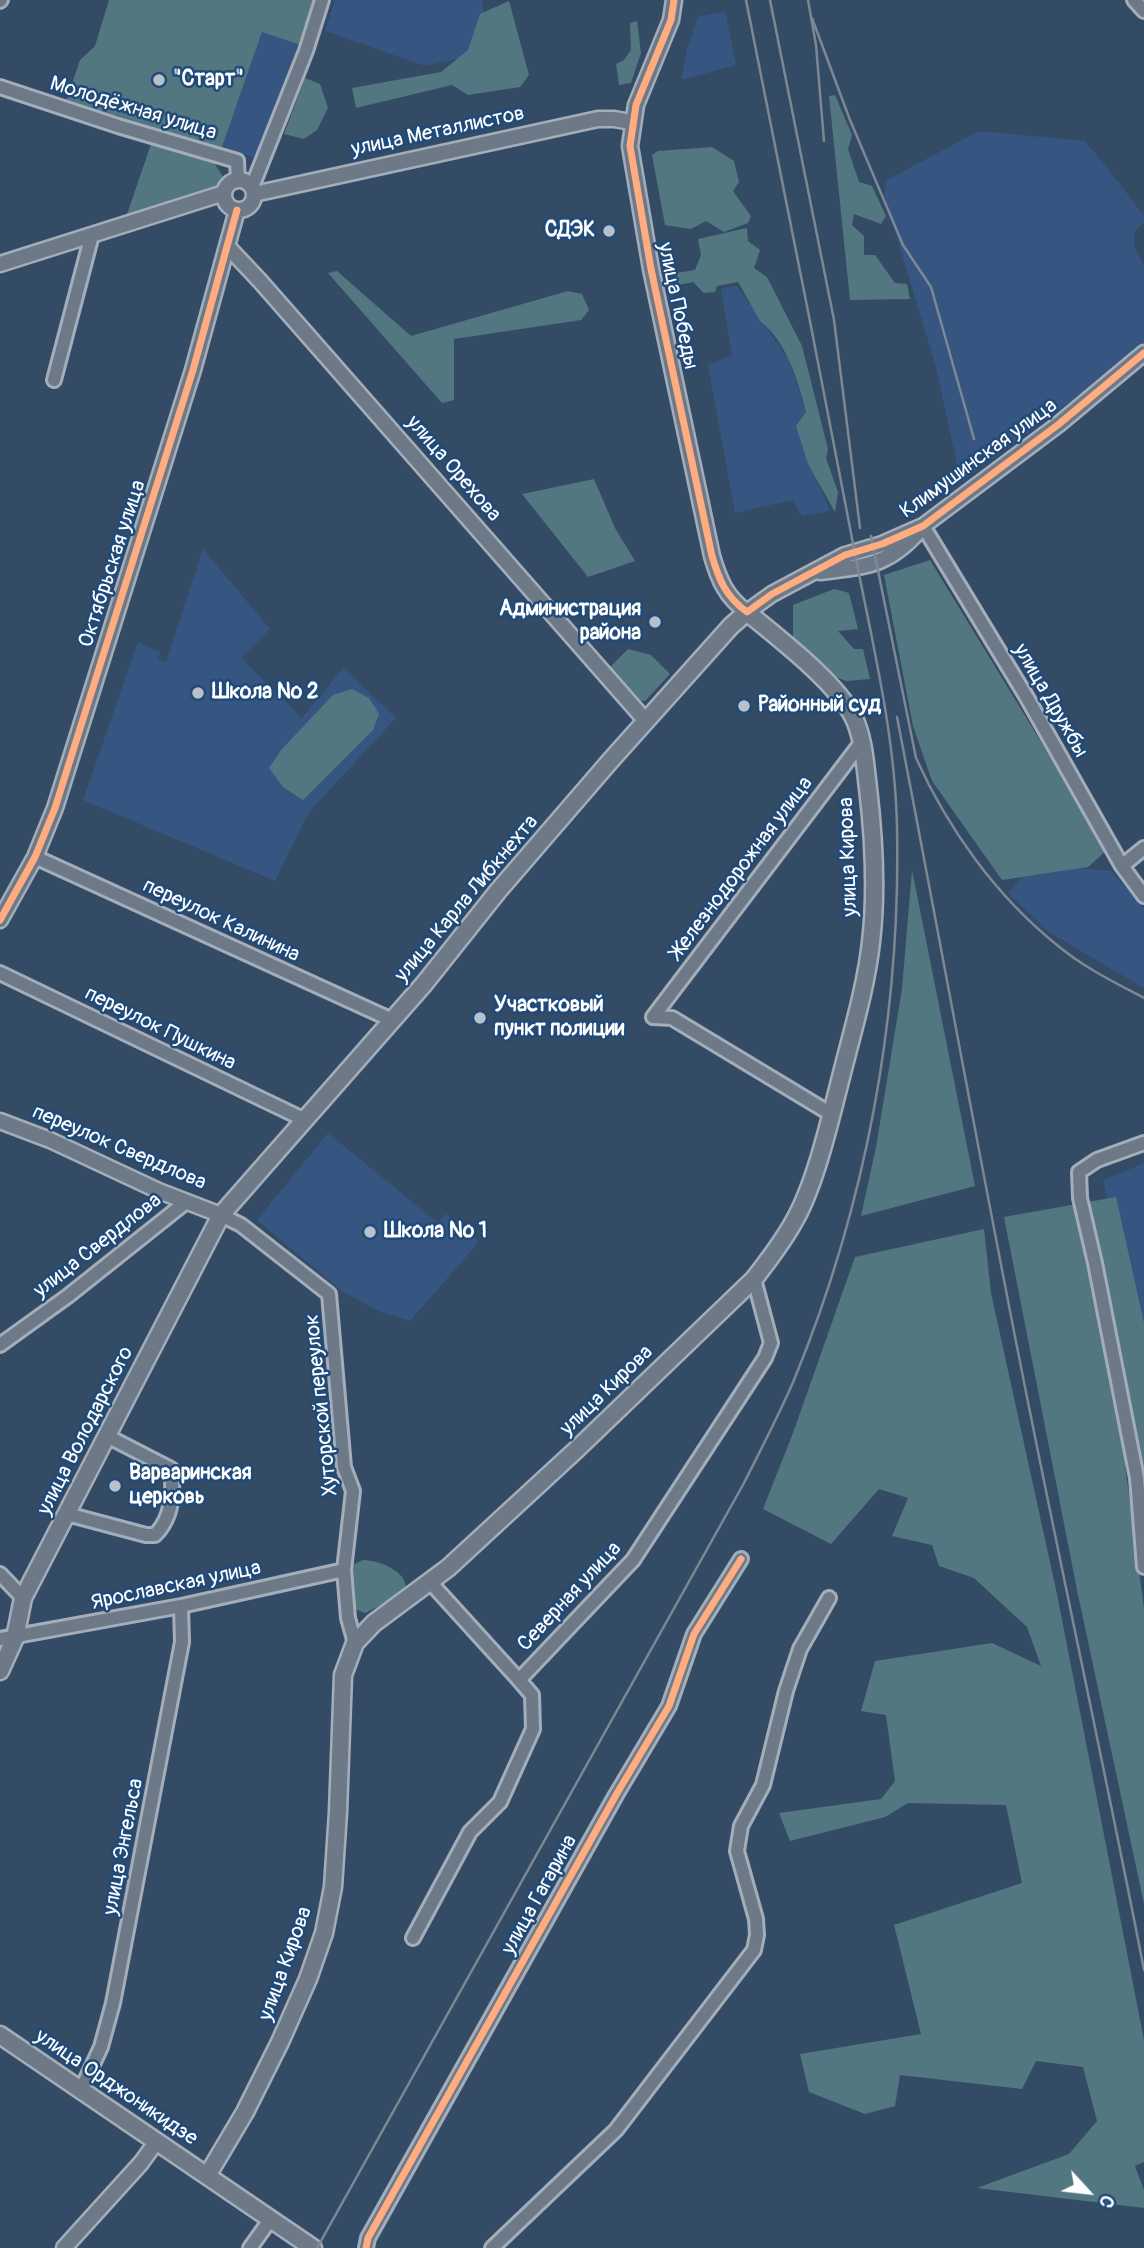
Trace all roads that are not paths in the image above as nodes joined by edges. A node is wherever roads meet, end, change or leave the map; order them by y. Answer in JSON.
{"nodes":[{"id":1,"x":322,"y":0,"type":"edge"},
{"id":2,"x":674,"y":0,"type":"edge"},
{"id":3,"x":1134,"y":0,"type":"edge"},
{"id":4,"x":1144,"y":11,"type":"edge"},
{"id":5,"x":0,"y":86,"type":"edge"},
{"id":6,"x":631,"y":122,"type":"junction"},
{"id":7,"x":238,"y":180,"type":"junction"},
{"id":8,"x":253,"y":190,"type":"junction"},
{"id":9,"x":224,"y":193,"type":"junction"},
{"id":10,"x":237,"y":209,"type":"junction"},
{"id":11,"x":92,"y":234,"type":"junction"},
{"id":12,"x":228,"y":247,"type":"junction"},
{"id":13,"x":0,"y":264,"type":"edge"},
{"id":14,"x":1144,"y":354,"type":"edge"},
{"id":15,"x":54,"y":380,"type":"dead end"},
{"id":16,"x":923,"y":526,"type":"junction"},
{"id":17,"x":747,"y":612,"type":"junction"},
{"id":18,"x":645,"y":720,"type":"junction"},
{"id":19,"x":861,"y":743,"type":"junction"},
{"id":20,"x":1144,"y":848,"type":"edge"},
{"id":21,"x":35,"y":857,"type":"junction"},
{"id":22,"x":1122,"y":866,"type":"junction"},
{"id":23,"x":1144,"y":896,"type":"edge"},
{"id":24,"x":0,"y":920,"type":"edge"},
{"id":25,"x":0,"y":973,"type":"edge"},
{"id":26,"x":391,"y":1020,"type":"junction"},
{"id":27,"x":831,"y":1114,"type":"junction"},
{"id":28,"x":303,"y":1119,"type":"junction"},
{"id":29,"x":0,"y":1121,"type":"edge"},
{"id":30,"x":1144,"y":1143,"type":"edge"},
{"id":31,"x":186,"y":1202,"type":"junction"},
{"id":32,"x":221,"y":1215,"type":"junction"},
{"id":33,"x":754,"y":1279,"type":"junction"},
{"id":34,"x":0,"y":1345,"type":"edge"},
{"id":35,"x":107,"y":1436,"type":"junction"},
{"id":36,"x":1140,"y":1480,"type":"edge"},
{"id":37,"x":67,"y":1514,"type":"junction"},
{"id":38,"x":741,"y":1559,"type":"dead end"},
{"id":39,"x":1144,"y":1567,"type":"edge"},
{"id":40,"x":344,"y":1570,"type":"junction"},
{"id":41,"x":0,"y":1574,"type":"edge"},
{"id":42,"x":430,"y":1582,"type":"junction"},
{"id":43,"x":23,"y":1598,"type":"junction"},
{"id":44,"x":829,"y":1598,"type":"dead end"},
{"id":45,"x":181,"y":1606,"type":"junction"},
{"id":46,"x":8,"y":1639,"type":"edge"},
{"id":47,"x":355,"y":1643,"type":"junction"},
{"id":48,"x":0,"y":1671,"type":"edge"},
{"id":49,"x":519,"y":1680,"type":"junction"},
{"id":50,"x":413,"y":1938,"type":"dead end"},
{"id":51,"x":0,"y":2035,"type":"edge"},
{"id":52,"x":81,"y":2090,"type":"junction"},
{"id":53,"x":157,"y":2141,"type":"junction"},
{"id":54,"x":207,"y":2176,"type":"junction"},
{"id":55,"x":270,"y":2220,"type":"junction"},
{"id":56,"x":64,"y":2248,"type":"edge"},
{"id":57,"x":250,"y":2248,"type":"edge"},
{"id":58,"x":313,"y":2248,"type":"edge"},
{"id":59,"x":366,"y":2248,"type":"edge"},
{"id":60,"x":492,"y":2248,"type":"edge"}],
"edges":[{"from":1,"to":8,"type":"street"},
{"from":2,"to":6,"type":"street","name":"улица Победы"},
{"from":3,"to":4,"type":"street"},
{"from":5,"to":7,"type":"street","name":"Молодёжная улица"},
{"from":6,"to":8,"type":"street","name":"улица Металлистов"},
{"from":6,"to":17,"type":"street","name":"улица Победы"},
{"from":7,"to":8,"type":"street"},
{"from":7,"to":9,"type":"street"},
{"from":8,"to":10,"type":"street"},
{"from":9,"to":10,"type":"street"},
{"from":9,"to":11,"type":"street"},
{"from":10,"to":12,"type":"street","name":"Октябрьская улица"},
{"from":11,"to":13,"type":"street"},
{"from":11,"to":15,"type":"street"},
{"from":12,"to":18,"type":"street","name":"улица Орехова"},
{"from":12,"to":21,"type":"street","name":"Октябрьская улица"},
{"from":14,"to":16,"type":"street","name":"Климушинская улица"},
{"from":16,"to":17,"type":"street","name":"Климушинская улица"},
{"from":16,"to":22,"type":"street","name":"улица Дружбы"},
{"from":17,"to":18,"type":"main road","name":"улица Карла Либкнехта"},
{"from":17,"to":19,"type":"main road","name":"улица Кирова"},
{"from":18,"to":26,"type":"main road","name":"улица Карла Либкнехта"},
{"from":19,"to":27,"type":"main road","name":"улица Кирова"},
{"from":19,"to":27,"type":"street","name":"Железнодорожная улица"},
{"from":20,"to":22,"type":"street"},
{"from":21,"to":24,"type":"street","name":"Октябрьская улица"},
{"from":21,"to":26,"type":"street","name":"переулок Калинина"},
{"from":22,"to":23,"type":"street","name":"улица Дружбы"},
{"from":25,"to":28,"type":"street","name":"переулок Пушкина"},
{"from":26,"to":28,"type":"main road","name":"улица Карла Либкнехта"},
{"from":27,"to":33,"type":"main road","name":"улица Кирова"},
{"from":28,"to":32,"type":"main road","name":"улица Карла Либкнехта"},
{"from":29,"to":31,"type":"street","name":"переулок Свердлова"},
{"from":30,"to":36,"type":"street"},
{"from":31,"to":32,"type":"street","name":"переулок Свердлова"},
{"from":31,"to":34,"type":"street","name":"улица Свердлова"},
{"from":32,"to":35,"type":"main road","name":"улица Володарского"},
{"from":32,"to":40,"type":"street","name":"Хуторской переулок"},
{"from":33,"to":42,"type":"main road","name":"улица Кирова"},
{"from":33,"to":49,"type":"street","name":"Северная улица"},
{"from":35,"to":37,"type":"main road","name":"улица Володарского"},
{"from":35,"to":37,"type":"street"},
{"from":36,"to":39,"type":"street"},
{"from":37,"to":43,"type":"main road","name":"улица Володарского"},
{"from":38,"to":59,"type":"street","name":"улица Гагарина"},
{"from":40,"to":45,"type":"street","name":"Ярославская улица"},
{"from":40,"to":47,"type":"street","name":"Хуторской переулок"},
{"from":41,"to":43,"type":"street"},
{"from":42,"to":47,"type":"main road","name":"улица Кирова"},
{"from":42,"to":49,"type":"street"},
{"from":43,"to":46,"type":"main road","name":"улица Володарского"},
{"from":44,"to":60,"type":"street"},
{"from":45,"to":46,"type":"street","name":"Ярославская улица"},
{"from":45,"to":52,"type":"street","name":"улица Энгельса"},
{"from":46,"to":48,"type":"main road","name":"улица Володарского"},
{"from":47,"to":54,"type":"main road","name":"улица Кирова"},
{"from":49,"to":50,"type":"street","name":"Северная улица"},
{"from":51,"to":52,"type":"main road","name":"улица Орджоникидзе"},
{"from":52,"to":53,"type":"main road","name":"улица Орджоникидзе"},
{"from":53,"to":54,"type":"main road","name":"улица Орджоникидзе"},
{"from":53,"to":56,"type":"street"},
{"from":54,"to":55,"type":"main road","name":"улица Орджоникидзе"},
{"from":55,"to":57,"type":"street"},
{"from":55,"to":58,"type":"main road","name":"улица Орджоникидзе"}]}
